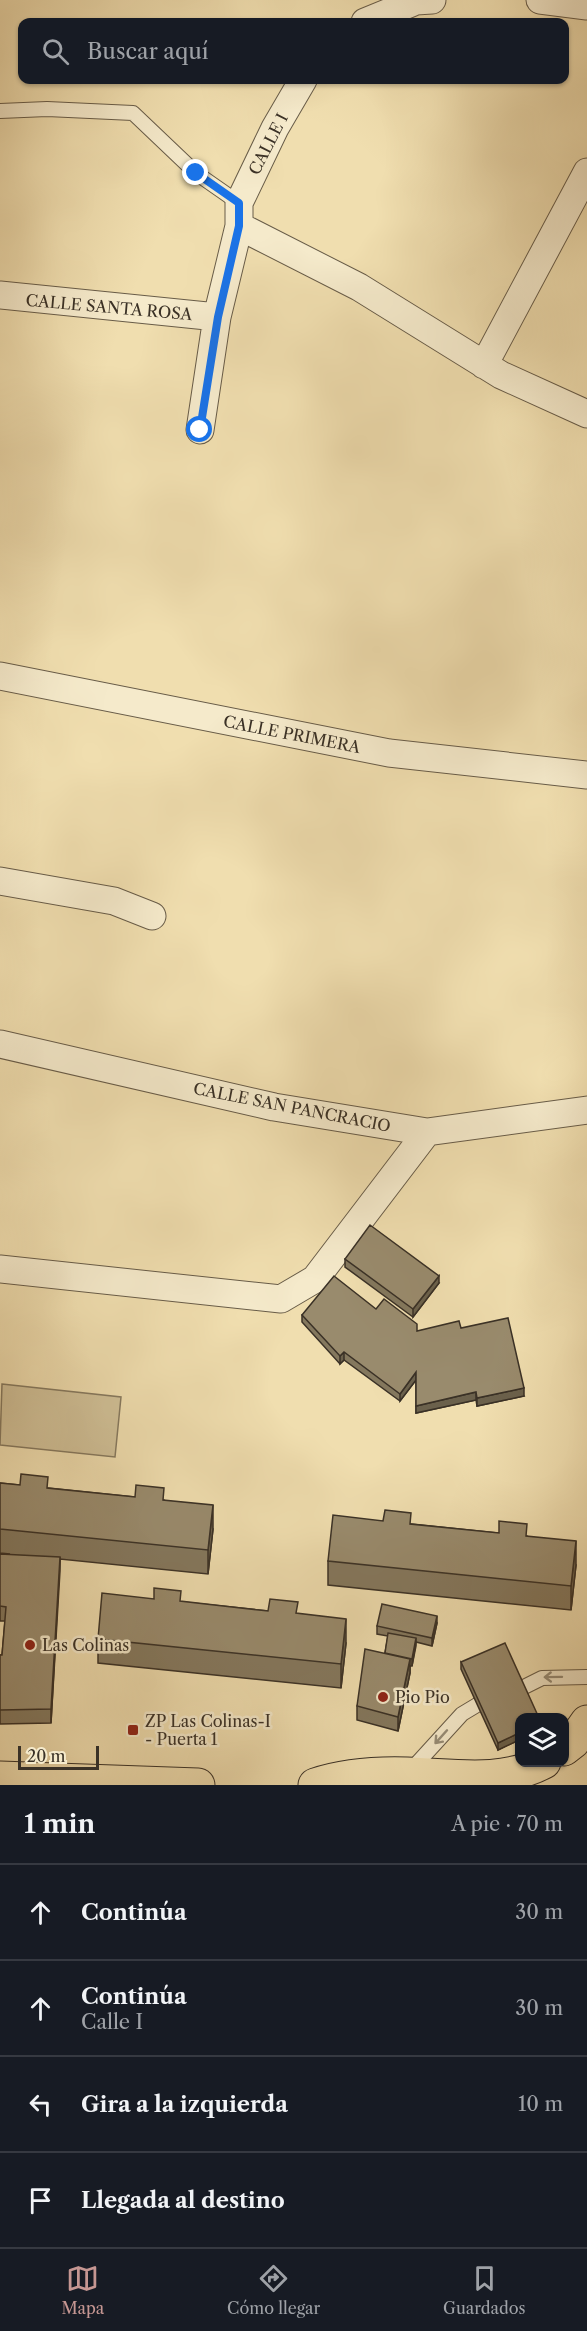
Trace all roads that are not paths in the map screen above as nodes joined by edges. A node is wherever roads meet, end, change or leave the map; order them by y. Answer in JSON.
{"nodes":[{"id":1,"x":432,"y":0,"type":"edge"},
{"id":2,"x":540,"y":0,"type":"edge"},
{"id":3,"x":587,"y":6,"type":"edge"},
{"id":4,"x":375,"y":18,"type":"edge"},
{"id":5,"x":301,"y":84,"type":"edge"},
{"id":6,"x":0,"y":111,"type":"edge"},
{"id":7,"x":587,"y":172,"type":"edge"},
{"id":8,"x":239,"y":214,"type":"junction"},
{"id":9,"x":0,"y":295,"type":"edge"},
{"id":10,"x":218,"y":317,"type":"junction"},
{"id":11,"x":483,"y":364,"type":"junction"},
{"id":12,"x":587,"y":414,"type":"edge"},
{"id":13,"x":200,"y":430,"type":"dead end"},
{"id":14,"x":0,"y":676,"type":"edge"},
{"id":15,"x":587,"y":775,"type":"edge"},
{"id":16,"x":0,"y":881,"type":"edge"},
{"id":17,"x":152,"y":916,"type":"dead end"},
{"id":18,"x":0,"y":1044,"type":"edge"},
{"id":19,"x":587,"y":1110,"type":"edge"},
{"id":20,"x":428,"y":1132,"type":"junction"},
{"id":21,"x":0,"y":1269,"type":"edge"},
{"id":22,"x":587,"y":1677,"type":"edge"},
{"id":23,"x":522,"y":1688,"type":"edge"},
{"id":24,"x":477,"y":1705,"type":"edge"},
{"id":25,"x":587,"y":1722,"type":"edge"},
{"id":26,"x":569,"y":1745,"type":"edge"},
{"id":27,"x":535,"y":1767,"type":"edge"},
{"id":28,"x":407,"y":1774,"type":"junction"},
{"id":29,"x":0,"y":1778,"type":"edge"},
{"id":30,"x":198,"y":1785,"type":"edge"},
{"id":31,"x":315,"y":1785,"type":"edge"}],
"edges":[{"from":1,"to":4,"type":"street"},
{"from":2,"to":3,"type":"street"},
{"from":5,"to":8,"type":"street","name":"CALLE I"},
{"from":6,"to":8,"type":"lane"},
{"from":7,"to":11,"type":"street"},
{"from":8,"to":10,"type":"street","name":"CALLE I"},
{"from":8,"to":11,"type":"street"},
{"from":9,"to":10,"type":"street","name":"CALLE SANTA ROSA"},
{"from":10,"to":13,"type":"street","name":"CALLE I"},
{"from":11,"to":12,"type":"street"},
{"from":14,"to":15,"type":"street","name":"CALLE PRIMERA"},
{"from":16,"to":17,"type":"street"},
{"from":18,"to":20,"type":"street","name":"CALLE SAN PANCRACIO"},
{"from":19,"to":20,"type":"street","name":"CALLE SAN PANCRACIO"},
{"from":20,"to":21,"type":"street"},
{"from":22,"to":23,"type":"lane","one_way":true},
{"from":24,"to":28,"type":"lane","one_way":true},
{"from":25,"to":26,"type":"main road"},
{"from":27,"to":28,"type":"main road"},
{"from":28,"to":31,"type":"main road"},
{"from":29,"to":30,"type":"main road"}]}
